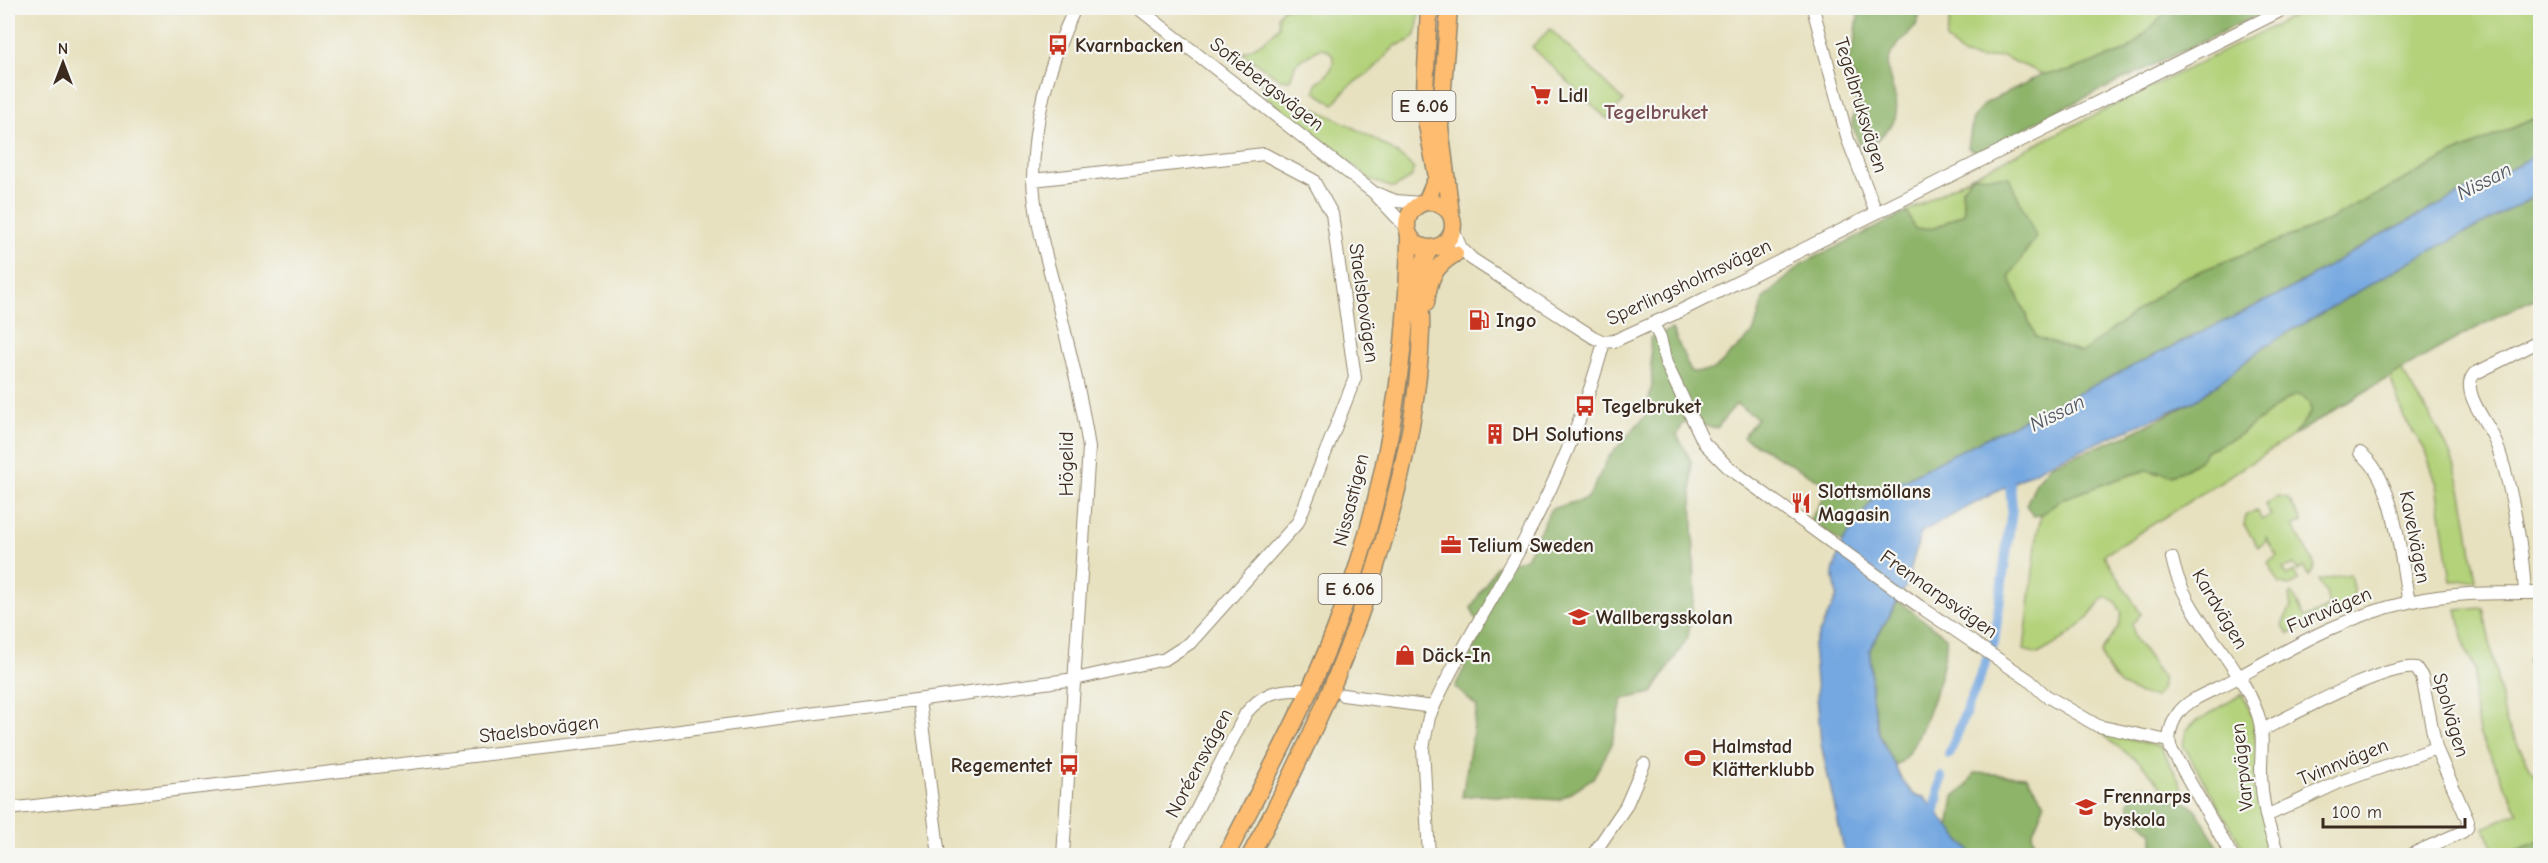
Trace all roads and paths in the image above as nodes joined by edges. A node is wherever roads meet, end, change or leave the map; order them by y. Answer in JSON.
{"nodes":[{"id":1,"x":1075,"y":8,"type":"edge"},
{"id":2,"x":1138,"y":8,"type":"edge"},
{"id":3,"x":1429,"y":8,"type":"edge"},
{"id":4,"x":1449,"y":8,"type":"edge"},
{"id":5,"x":1813,"y":8,"type":"edge"},
{"id":6,"x":2286,"y":8,"type":"edge"},
{"id":7,"x":1033,"y":180,"type":"junction"},
{"id":8,"x":1372,"y":192,"type":"junction"},
{"id":9,"x":1423,"y":202,"type":"junction"},
{"id":10,"x":1876,"y":212,"type":"junction"},
{"id":11,"x":1452,"y":222,"type":"junction"},
{"id":12,"x":1408,"y":231,"type":"junction"},
{"id":13,"x":1433,"y":248,"type":"junction"},
{"id":14,"x":1455,"y":254,"type":"junction"},
{"id":15,"x":1472,"y":259,"type":"junction"},
{"id":16,"x":1653,"y":324,"type":"junction"},
{"id":17,"x":1421,"y":327,"type":"junction"},
{"id":18,"x":2541,"y":341,"type":"edge"},
{"id":19,"x":1604,"y":342,"type":"junction"},
{"id":20,"x":2361,"y":453,"type":"dead end"},
{"id":21,"x":2172,"y":558,"type":"dead end"},
{"id":22,"x":2541,"y":592,"type":"edge"},
{"id":23,"x":2524,"y":593,"type":"junction"},
{"id":24,"x":2409,"y":602,"type":"junction"},
{"id":25,"x":2541,"y":659,"type":"edge"},
{"id":26,"x":2541,"y":672,"type":"edge"},
{"id":27,"x":2238,"y":677,"type":"junction"},
{"id":28,"x":1075,"y":679,"type":"junction"},
{"id":29,"x":1301,"y":690,"type":"dead end"},
{"id":30,"x":1343,"y":695,"type":"dead end"},
{"id":31,"x":919,"y":700,"type":"junction"},
{"id":32,"x":1433,"y":707,"type":"junction"},
{"id":33,"x":2262,"y":730,"type":"junction"},
{"id":34,"x":2169,"y":741,"type":"junction"},
{"id":35,"x":2436,"y":748,"type":"junction"},
{"id":36,"x":1644,"y":764,"type":"dead end"},
{"id":37,"x":8,"y":809,"type":"edge"},
{"id":38,"x":2266,"y":816,"type":"junction"},
{"id":39,"x":939,"y":855,"type":"edge"},
{"id":40,"x":1063,"y":855,"type":"edge"},
{"id":41,"x":1173,"y":855,"type":"edge"},
{"id":42,"x":1226,"y":855,"type":"edge"},
{"id":43,"x":1250,"y":855,"type":"edge"},
{"id":44,"x":1429,"y":855,"type":"edge"},
{"id":45,"x":1593,"y":855,"type":"edge"},
{"id":46,"x":2232,"y":855,"type":"edge"},
{"id":47,"x":2279,"y":855,"type":"edge"},
{"id":48,"x":2408,"y":855,"type":"edge"}],
"edges":[{"from":1,"to":7,"type":"street","name":"Högelid"},
{"from":2,"to":8,"type":"street","name":"Sofiebergsvägen"},
{"from":3,"to":9,"type":"highway","number":"E 6.06"},
{"from":4,"to":11,"type":"highway","number":"E 6.06"},
{"from":5,"to":10,"type":"street","name":"Tegelbruksvägen"},
{"from":6,"to":10,"type":"street","name":"Sperlingsholmsvägen"},
{"from":7,"to":28,"type":"street","name":"Högelid"},
{"from":7,"to":28,"type":"street","name":"Staelsbovägen"},
{"from":8,"to":9,"type":"street","name":"Sofiebergsvägen"},
{"from":8,"to":12,"type":"street","name":"Sofiebergsvägen"},
{"from":9,"to":11,"type":"highway"},
{"from":9,"to":12,"type":"highway","number":"E 6.06"},
{"from":10,"to":16,"type":"street","name":"Sperlingsholmsvägen"},
{"from":11,"to":13,"type":"highway","number":"E 6.06"},
{"from":11,"to":15,"type":"street"},
{"from":12,"to":13,"type":"highway"},
{"from":12,"to":42,"type":"highway","name":"Nissastigen","number":"E 6.06"},
{"from":13,"to":14,"type":"street"},
{"from":13,"to":17,"type":"highway","number":"E 6.06"},
{"from":14,"to":15,"type":"street"},
{"from":14,"to":17,"type":"highway","number":"E 6.06"},
{"from":15,"to":19,"type":"street"},
{"from":16,"to":19,"type":"street","name":"Sperlingsholmsvägen"},
{"from":16,"to":34,"type":"street","name":"Frennarpsvägen"},
{"from":17,"to":43,"type":"highway","number":"E 6.06"},
{"from":18,"to":23,"type":"street"},
{"from":19,"to":32,"type":"street","name":"Sperlingsholmsvägen"},
{"from":20,"to":24,"type":"street","name":"Kavelvägen"},
{"from":21,"to":27,"type":"street","name":"Kardvägen"},
{"from":22,"to":23,"type":"street","name":"Furuvägen"},
{"from":23,"to":24,"type":"street","name":"Furuvägen"},
{"from":24,"to":27,"type":"street","name":"Furuvägen"},
{"from":25,"to":26,"type":"street"},
{"from":27,"to":33,"type":"street","name":"Varpvägen"},
{"from":27,"to":34,"type":"street","name":"Furuvägen"},
{"from":28,"to":31,"type":"street","name":"Staelsbovägen"},
{"from":28,"to":40,"type":"street","name":"Högelid"},
{"from":29,"to":41,"type":"street","name":"Noréensvägen"},
{"from":30,"to":32,"type":"street"},
{"from":31,"to":37,"type":"street","name":"Staelsbovägen"},
{"from":31,"to":39,"type":"street"},
{"from":32,"to":44,"type":"street","name":"Sperlingsholmsvägen"},
{"from":33,"to":35,"type":"street","name":"Spolvägen"},
{"from":33,"to":38,"type":"street","name":"Varpvägen"},
{"from":34,"to":46,"type":"street"},
{"from":35,"to":38,"type":"street","name":"Tvinnvägen"},
{"from":35,"to":48,"type":"street","name":"Spolvägen"},
{"from":36,"to":45,"type":"street"},
{"from":38,"to":47,"type":"street","name":"Varpvägen"}]}
